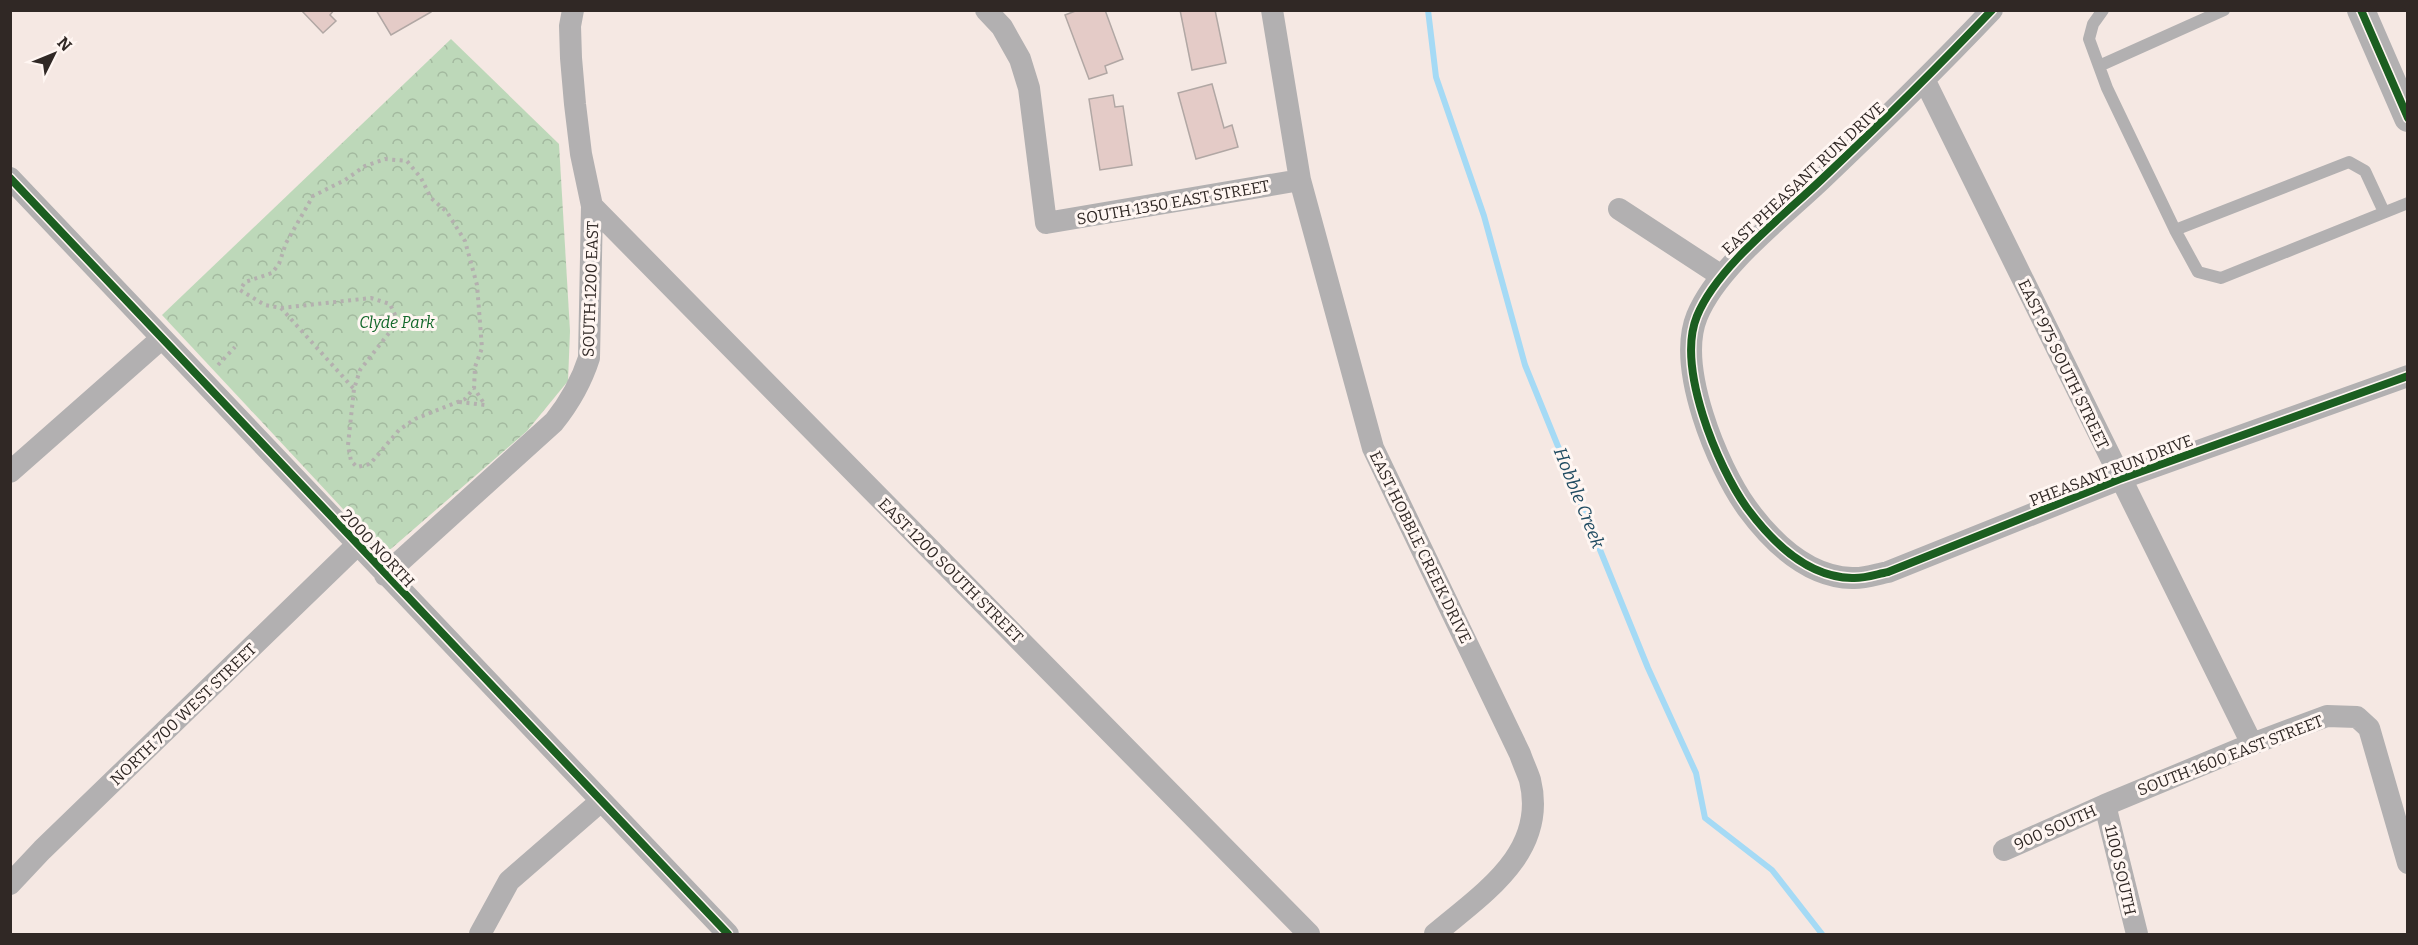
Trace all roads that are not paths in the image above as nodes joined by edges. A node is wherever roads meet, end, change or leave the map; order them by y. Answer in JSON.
{"nodes":[{"id":1,"x":573,"y":10,"type":"edge"},
{"id":2,"x":986,"y":10,"type":"edge"},
{"id":3,"x":1272,"y":10,"type":"edge"},
{"id":4,"x":1992,"y":10,"type":"edge"},
{"id":5,"x":2103,"y":10,"type":"edge"},
{"id":6,"x":2224,"y":10,"type":"edge"},
{"id":7,"x":2361,"y":10,"type":"edge"},
{"id":8,"x":2099,"y":66,"type":"junction"},
{"id":9,"x":1925,"y":81,"type":"junction"},
{"id":10,"x":2408,"y":117,"type":"edge"},
{"id":11,"x":10,"y":178,"type":"edge"},
{"id":12,"x":1300,"y":180,"type":"junction"},
{"id":13,"x":2408,"y":203,"type":"edge"},
{"id":14,"x":592,"y":206,"type":"junction"},
{"id":15,"x":1619,"y":209,"type":"dead end"},
{"id":16,"x":2384,"y":212,"type":"junction"},
{"id":17,"x":2175,"y":230,"type":"junction"},
{"id":18,"x":1720,"y":275,"type":"junction"},
{"id":19,"x":162,"y":338,"type":"junction"},
{"id":20,"x":2408,"y":376,"type":"edge"},
{"id":21,"x":10,"y":472,"type":"edge"},
{"id":22,"x":2120,"y":479,"type":"junction"},
{"id":23,"x":357,"y":545,"type":"junction"},
{"id":24,"x":1822,"y":574,"type":"joint"},
{"id":25,"x":385,"y":575,"type":"junction"},
{"id":26,"x":2252,"y":744,"type":"junction"},
{"id":27,"x":601,"y":801,"type":"junction"},
{"id":28,"x":2105,"y":805,"type":"junction"},
{"id":29,"x":2004,"y":850,"type":"dead end"},
{"id":30,"x":2408,"y":862,"type":"edge"},
{"id":31,"x":10,"y":884,"type":"edge"},
{"id":32,"x":480,"y":934,"type":"edge"},
{"id":33,"x":728,"y":934,"type":"edge"},
{"id":34,"x":1309,"y":934,"type":"edge"},
{"id":35,"x":1435,"y":934,"type":"edge"},
{"id":36,"x":2137,"y":934,"type":"edge"}],
"edges":[{"from":1,"to":14,"type":"street","name":"SOUTH 1200 EAST"},
{"from":2,"to":12,"type":"street","name":"SOUTH 1350 EAST STREET"},
{"from":3,"to":12,"type":"street","name":"EAST HOBBLE CREEK DRIVE"},
{"from":4,"to":9,"type":"street","name":"EAST PHEASANT RUN DRIVE"},
{"from":5,"to":8,"type":"lane"},
{"from":6,"to":8,"type":"lane"},
{"from":7,"to":10,"type":"street"},
{"from":8,"to":17,"type":"lane"},
{"from":9,"to":18,"type":"street","name":"EAST PHEASANT RUN DRIVE"},
{"from":9,"to":22,"type":"street","name":"EAST 975 SOUTH STREET"},
{"from":11,"to":19,"type":"street","name":"2000 NORTH"},
{"from":12,"to":35,"type":"street","name":"EAST HOBBLE CREEK DRIVE"},
{"from":13,"to":16,"type":"lane"},
{"from":14,"to":25,"type":"street","name":"SOUTH 1200 EAST"},
{"from":14,"to":34,"type":"street","name":"EAST 1200 SOUTH STREET"},
{"from":15,"to":18,"type":"street"},
{"from":16,"to":17,"type":"lane"},
{"from":16,"to":17,"type":"lane"},
{"from":18,"to":24,"type":"street","name":"EAST PHEASANT RUN DRIVE"},
{"from":19,"to":21,"type":"street"},
{"from":19,"to":23,"type":"street","name":"2000 NORTH"},
{"from":20,"to":22,"type":"street","name":"PHEASANT RUN DRIVE"},
{"from":22,"to":24,"type":"street","name":"PHEASANT RUN DRIVE"},
{"from":22,"to":26,"type":"street","name":"EAST 975 SOUTH STREET"},
{"from":23,"to":25,"type":"street","name":"2000 NORTH"},
{"from":23,"to":31,"type":"street","name":"NORTH 700 WEST STREET"},
{"from":25,"to":27,"type":"street","name":"2000 NORTH"},
{"from":26,"to":28,"type":"street","name":"SOUTH 1600 EAST STREET"},
{"from":26,"to":30,"type":"street","name":"SOUTH 1600 EAST STREET"},
{"from":27,"to":32,"type":"street"},
{"from":27,"to":33,"type":"street","name":"2000 NORTH"},
{"from":28,"to":29,"type":"street","name":"900 SOUTH"},
{"from":28,"to":36,"type":"street","name":"1100 SOUTH"}]}
